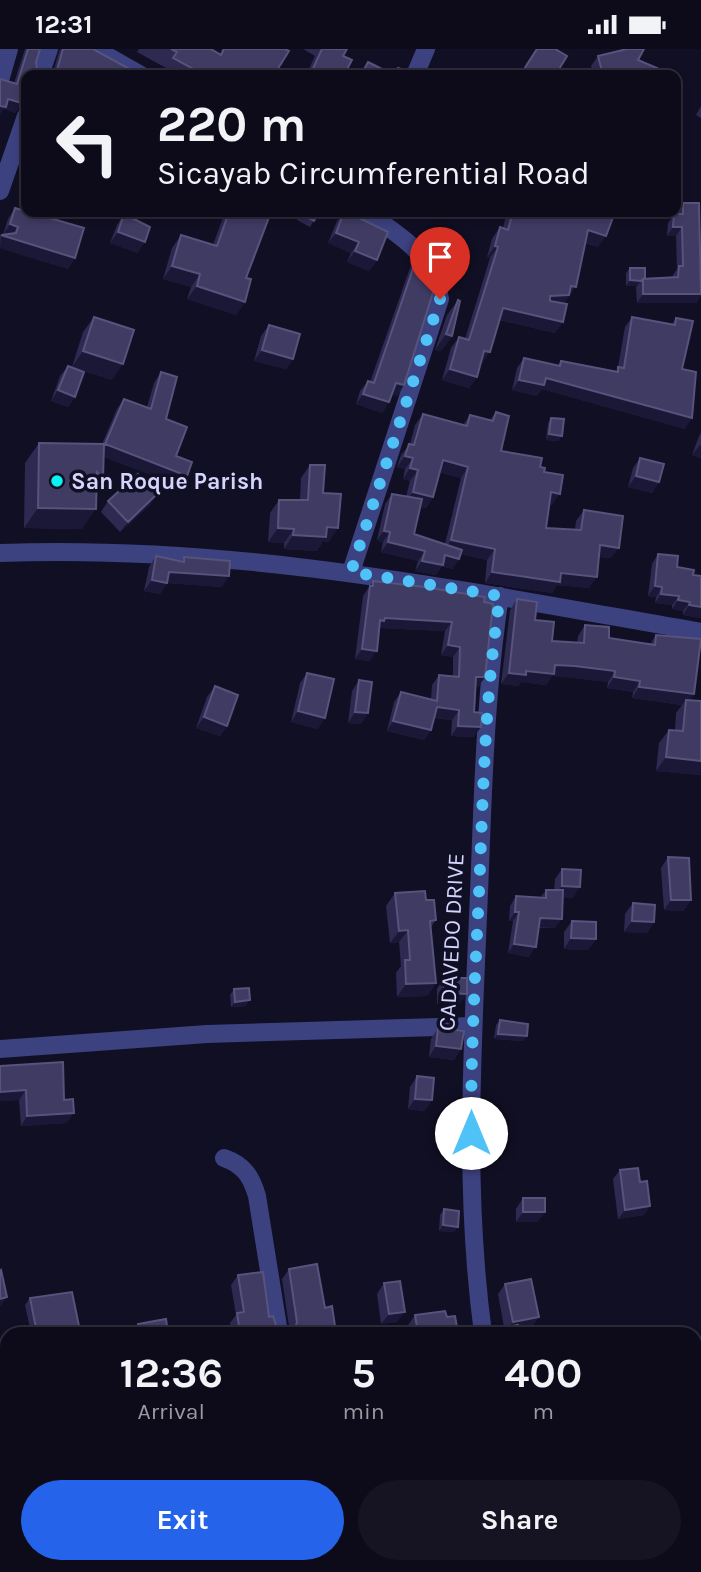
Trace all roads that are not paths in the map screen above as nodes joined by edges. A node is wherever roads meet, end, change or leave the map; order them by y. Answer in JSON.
{"nodes":[{"id":1,"x":9,"y":49,"type":"edge"},
{"id":2,"x":49,"y":49,"type":"edge"},
{"id":3,"x":95,"y":49,"type":"edge"},
{"id":4,"x":426,"y":49,"type":"edge"},
{"id":5,"x":115,"y":54,"type":"edge"},
{"id":6,"x":42,"y":70,"type":"edge"},
{"id":7,"x":135,"y":70,"type":"edge"},
{"id":8,"x":417,"y":70,"type":"edge"},
{"id":9,"x":1,"y":77,"type":"edge"},
{"id":10,"x":21,"y":130,"type":"edge"},
{"id":11,"x":0,"y":191,"type":"edge"},
{"id":12,"x":373,"y":217,"type":"edge"},
{"id":13,"x":0,"y":553,"type":"edge"},
{"id":14,"x":351,"y":572,"type":"junction"},
{"id":15,"x":500,"y":596,"type":"junction"},
{"id":16,"x":701,"y":632,"type":"edge"},
{"id":17,"x":471,"y":1026,"type":"junction"},
{"id":18,"x":0,"y":1049,"type":"edge"},
{"id":19,"x":224,"y":1158,"type":"dead end"},
{"id":20,"x":278,"y":1327,"type":"edge"},
{"id":21,"x":482,"y":1327,"type":"edge"}],
"edges":[{"from":1,"to":9,"type":"street"},
{"from":2,"to":6,"type":"street"},
{"from":3,"to":5,"type":"street"},
{"from":4,"to":8,"type":"street"},
{"from":5,"to":7,"type":"street"},
{"from":10,"to":11,"type":"street"},
{"from":12,"to":14,"type":"street"},
{"from":13,"to":14,"type":"street"},
{"from":14,"to":15,"type":"street"},
{"from":15,"to":16,"type":"street"},
{"from":15,"to":17,"type":"street","name":"CADAVEDO DRIVE"},
{"from":17,"to":18,"type":"street"},
{"from":17,"to":21,"type":"street","name":"CADAVEDO DRIVE"},
{"from":19,"to":20,"type":"street"}]}
